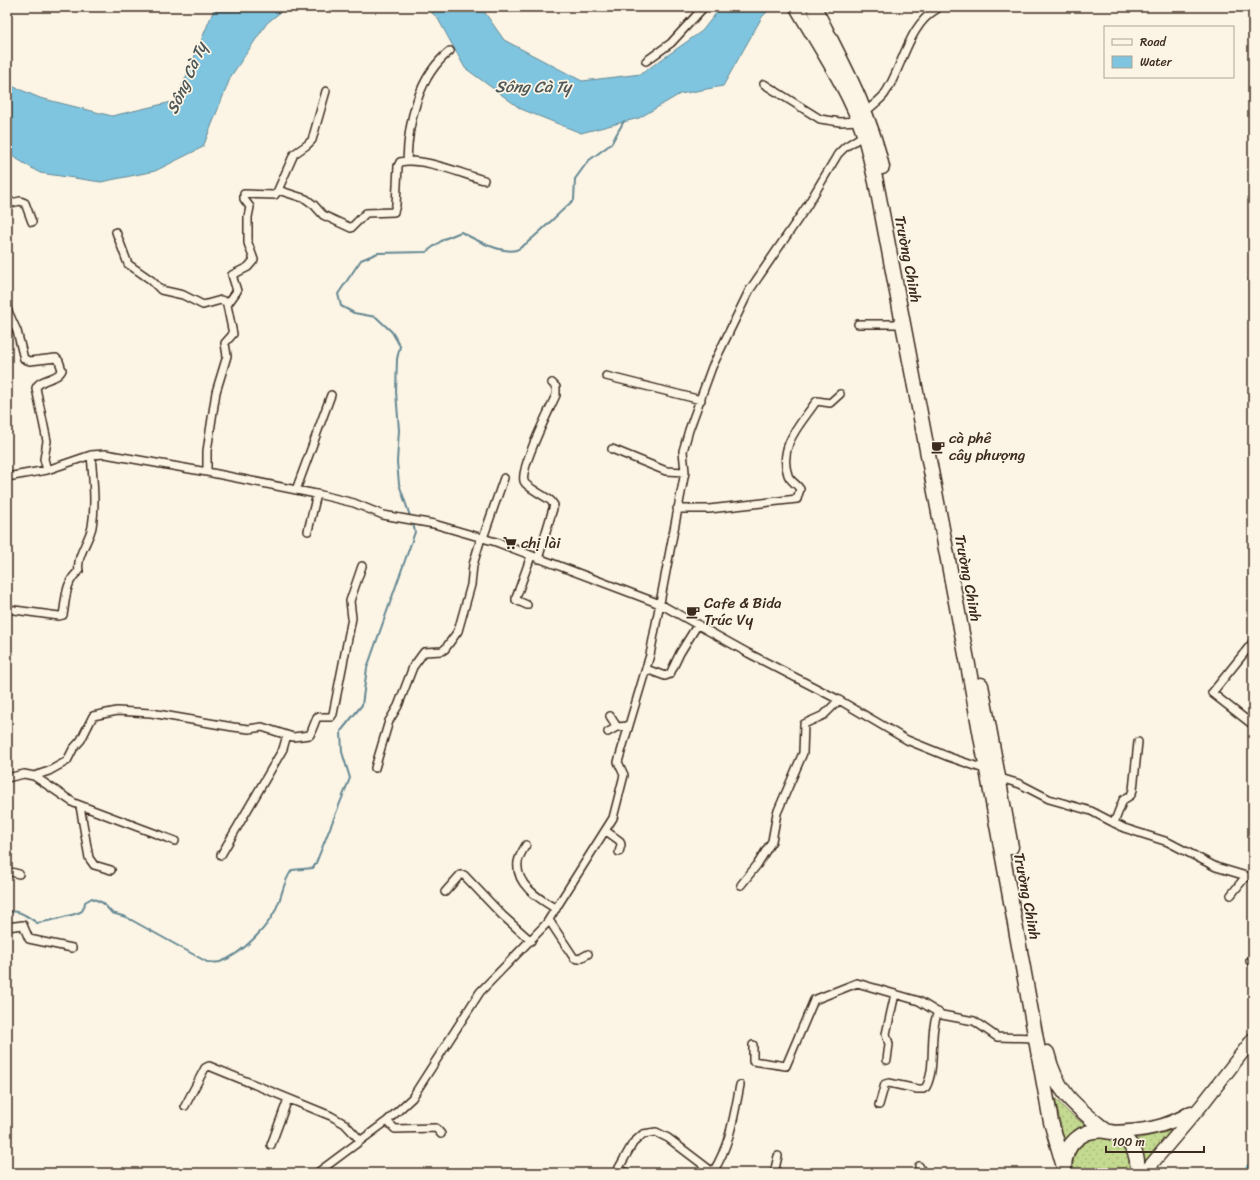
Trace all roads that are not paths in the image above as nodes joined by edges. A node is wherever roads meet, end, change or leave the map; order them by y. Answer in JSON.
{"nodes":[{"id":1,"x":704,"y":7,"type":"edge"},
{"id":2,"x":814,"y":7,"type":"edge"},
{"id":3,"x":937,"y":7,"type":"edge"},
{"id":4,"x":798,"y":8,"type":"edge"},
{"id":5,"x":450,"y":51,"type":"dead end"},
{"id":6,"x":646,"y":61,"type":"dead end"},
{"id":7,"x":764,"y":84,"type":"dead end"},
{"id":8,"x":326,"y":91,"type":"dead end"},
{"id":9,"x":862,"y":116,"type":"junction"},
{"id":10,"x":864,"y":135,"type":"junction"},
{"id":11,"x":407,"y":161,"type":"junction"},
{"id":12,"x":484,"y":180,"type":"dead end"},
{"id":13,"x":278,"y":190,"type":"junction"},
{"id":14,"x":7,"y":204,"type":"edge"},
{"id":15,"x":32,"y":222,"type":"dead end"},
{"id":16,"x":116,"y":232,"type":"dead end"},
{"id":17,"x":1253,"y":280,"type":"edge"},
{"id":18,"x":1253,"y":285,"type":"edge"},
{"id":19,"x":228,"y":303,"type":"junction"},
{"id":20,"x":7,"y":309,"type":"edge"},
{"id":21,"x":858,"y":324,"type":"dead end"},
{"id":22,"x":903,"y":324,"type":"junction"},
{"id":23,"x":606,"y":376,"type":"dead end"},
{"id":24,"x":552,"y":383,"type":"dead end"},
{"id":25,"x":840,"y":394,"type":"dead end"},
{"id":26,"x":331,"y":395,"type":"dead end"},
{"id":27,"x":700,"y":400,"type":"junction"},
{"id":28,"x":612,"y":450,"type":"dead end"},
{"id":29,"x":90,"y":455,"type":"junction"},
{"id":30,"x":47,"y":470,"type":"junction"},
{"id":31,"x":208,"y":472,"type":"junction"},
{"id":32,"x":684,"y":472,"type":"junction"},
{"id":33,"x":7,"y":477,"type":"edge"},
{"id":34,"x":504,"y":478,"type":"dead end"},
{"id":35,"x":296,"y":490,"type":"junction"},
{"id":36,"x":317,"y":494,"type":"junction"},
{"id":37,"x":677,"y":509,"type":"junction"},
{"id":38,"x":308,"y":531,"type":"dead end"},
{"id":39,"x":482,"y":538,"type":"junction"},
{"id":40,"x":531,"y":556,"type":"junction"},
{"id":41,"x":538,"y":559,"type":"junction"},
{"id":42,"x":362,"y":566,"type":"dead end"},
{"id":43,"x":660,"y":604,"type":"junction"},
{"id":44,"x":526,"y":605,"type":"dead end"},
{"id":45,"x":7,"y":609,"type":"edge"},
{"id":46,"x":698,"y":624,"type":"junction"},
{"id":47,"x":1253,"y":642,"type":"edge"},
{"id":48,"x":646,"y":669,"type":"junction"},
{"id":49,"x":839,"y":700,"type":"junction"},
{"id":50,"x":610,"y":716,"type":"dead end"},
{"id":51,"x":1253,"y":725,"type":"edge"},
{"id":52,"x":628,"y":726,"type":"junction"},
{"id":53,"x":617,"y":727,"type":"junction"},
{"id":54,"x":608,"y":732,"type":"dead end"},
{"id":55,"x":287,"y":735,"type":"junction"},
{"id":56,"x":1138,"y":742,"type":"dead end"},
{"id":57,"x":375,"y":768,"type":"dead end"},
{"id":58,"x":986,"y":769,"type":"junction"},
{"id":59,"x":34,"y":776,"type":"junction"},
{"id":60,"x":998,"y":777,"type":"junction"},
{"id":61,"x":7,"y":778,"type":"edge"},
{"id":62,"x":80,"y":806,"type":"junction"},
{"id":63,"x":1114,"y":823,"type":"junction"},
{"id":64,"x":606,"y":831,"type":"junction"},
{"id":65,"x":175,"y":842,"type":"dead end"},
{"id":66,"x":526,"y":845,"type":"dead end"},
{"id":67,"x":618,"y":852,"type":"dead end"},
{"id":68,"x":221,"y":855,"type":"dead end"},
{"id":69,"x":112,"y":870,"type":"dead end"},
{"id":70,"x":7,"y":871,"type":"edge"},
{"id":71,"x":19,"y":874,"type":"dead end"},
{"id":72,"x":1250,"y":877,"type":"edge"},
{"id":73,"x":741,"y":885,"type":"dead end"},
{"id":74,"x":445,"y":892,"type":"dead end"},
{"id":75,"x":1231,"y":895,"type":"dead end"},
{"id":76,"x":556,"y":909,"type":"junction"},
{"id":77,"x":549,"y":920,"type":"junction"},
{"id":78,"x":7,"y":927,"type":"edge"},
{"id":79,"x":531,"y":941,"type":"junction"},
{"id":80,"x":72,"y":948,"type":"dead end"},
{"id":81,"x":588,"y":954,"type":"dead end"},
{"id":82,"x":895,"y":994,"type":"junction"},
{"id":83,"x":938,"y":1012,"type":"junction"},
{"id":84,"x":1036,"y":1038,"type":"junction"},
{"id":85,"x":1253,"y":1039,"type":"edge"},
{"id":86,"x":753,"y":1045,"type":"dead end"},
{"id":87,"x":887,"y":1060,"type":"dead end"},
{"id":88,"x":740,"y":1085,"type":"dead end"},
{"id":89,"x":288,"y":1099,"type":"junction"},
{"id":90,"x":879,"y":1105,"type":"dead end"},
{"id":91,"x":185,"y":1106,"type":"dead end"},
{"id":92,"x":1201,"y":1106,"type":"junction"},
{"id":93,"x":387,"y":1121,"type":"junction"},
{"id":94,"x":1108,"y":1131,"type":"junction"},
{"id":95,"x":441,"y":1134,"type":"dead end"},
{"id":96,"x":360,"y":1140,"type":"junction"},
{"id":97,"x":271,"y":1145,"type":"dead end"},
{"id":98,"x":778,"y":1156,"type":"dead end"},
{"id":99,"x":1064,"y":1170,"type":"edge"},
{"id":100,"x":617,"y":1171,"type":"edge"},
{"id":101,"x":317,"y":1173,"type":"edge"},
{"id":102,"x":628,"y":1173,"type":"edge"},
{"id":103,"x":713,"y":1173,"type":"edge"},
{"id":104,"x":774,"y":1173,"type":"edge"},
{"id":105,"x":1137,"y":1173,"type":"edge"},
{"id":106,"x":1144,"y":1173,"type":"edge"}],
"edges":[{"from":1,"to":6,"type":"street"},
{"from":2,"to":9,"type":"highway","name":"Trường Chinh"},
{"from":3,"to":9,"type":"street"},
{"from":4,"to":9,"type":"highway","name":"Trường Chinh"},
{"from":5,"to":11,"type":"street"},
{"from":7,"to":9,"type":"street"},
{"from":8,"to":13,"type":"street"},
{"from":9,"to":10,"type":"highway","name":"Trường Chinh"},
{"from":9,"to":60,"type":"highway","name":"Trường Chinh"},
{"from":10,"to":22,"type":"highway","name":"Trường Chinh"},
{"from":10,"to":27,"type":"street"},
{"from":11,"to":12,"type":"street"},
{"from":11,"to":13,"type":"street"},
{"from":13,"to":19,"type":"street"},
{"from":14,"to":15,"type":"street"},
{"from":16,"to":19,"type":"street"},
{"from":17,"to":18,"type":"street"},
{"from":19,"to":31,"type":"street"},
{"from":20,"to":30,"type":"street"},
{"from":21,"to":22,"type":"street"},
{"from":22,"to":58,"type":"highway","name":"Trường Chinh"},
{"from":23,"to":27,"type":"street"},
{"from":24,"to":41,"type":"street"},
{"from":25,"to":37,"type":"street"},
{"from":26,"to":35,"type":"street"},
{"from":27,"to":32,"type":"street"},
{"from":28,"to":32,"type":"street"},
{"from":29,"to":30,"type":"street"},
{"from":29,"to":31,"type":"street"},
{"from":29,"to":45,"type":"street"},
{"from":30,"to":33,"type":"street"},
{"from":31,"to":35,"type":"street"},
{"from":32,"to":37,"type":"street"},
{"from":34,"to":39,"type":"street"},
{"from":35,"to":36,"type":"street"},
{"from":36,"to":38,"type":"street"},
{"from":36,"to":39,"type":"street"},
{"from":37,"to":43,"type":"street"},
{"from":39,"to":40,"type":"street"},
{"from":39,"to":57,"type":"street"},
{"from":40,"to":41,"type":"street"},
{"from":40,"to":44,"type":"street"},
{"from":41,"to":43,"type":"street"},
{"from":42,"to":55,"type":"street"},
{"from":43,"to":46,"type":"street"},
{"from":43,"to":48,"type":"street"},
{"from":46,"to":48,"type":"street"},
{"from":46,"to":49,"type":"street"},
{"from":47,"to":51,"type":"street"},
{"from":48,"to":52,"type":"street"},
{"from":49,"to":58,"type":"street"},
{"from":49,"to":73,"type":"street"},
{"from":50,"to":53,"type":"street"},
{"from":52,"to":53,"type":"street"},
{"from":52,"to":64,"type":"street"},
{"from":53,"to":54,"type":"street"},
{"from":55,"to":59,"type":"street"},
{"from":55,"to":68,"type":"street"},
{"from":56,"to":63,"type":"street"},
{"from":58,"to":60,"type":"street"},
{"from":58,"to":84,"type":"highway","name":"Trường Chinh"},
{"from":59,"to":61,"type":"street"},
{"from":59,"to":62,"type":"street"},
{"from":60,"to":63,"type":"street"},
{"from":60,"to":94,"type":"highway","name":"Trường Chinh"},
{"from":62,"to":65,"type":"street"},
{"from":62,"to":69,"type":"street"},
{"from":63,"to":72,"type":"street"},
{"from":64,"to":67,"type":"street"},
{"from":64,"to":76,"type":"street"},
{"from":66,"to":76,"type":"street"},
{"from":70,"to":71,"type":"street"},
{"from":72,"to":75,"type":"street"},
{"from":74,"to":79,"type":"street"},
{"from":76,"to":77,"type":"street"},
{"from":77,"to":79,"type":"street"},
{"from":77,"to":81,"type":"street"},
{"from":78,"to":80,"type":"street"},
{"from":79,"to":93,"type":"street"},
{"from":82,"to":83,"type":"street"},
{"from":82,"to":86,"type":"street"},
{"from":82,"to":87,"type":"street"},
{"from":83,"to":84,"type":"street"},
{"from":83,"to":90,"type":"street"},
{"from":84,"to":99,"type":"highway","name":"Trường Chinh"},
{"from":85,"to":92,"type":"main road"},
{"from":88,"to":103,"type":"street"},
{"from":89,"to":91,"type":"street"},
{"from":89,"to":96,"type":"street"},
{"from":89,"to":97,"type":"street"},
{"from":92,"to":94,"type":"main road"},
{"from":92,"to":106,"type":"main road"},
{"from":93,"to":95,"type":"street"},
{"from":93,"to":96,"type":"street"},
{"from":94,"to":99,"type":"highway"},
{"from":94,"to":105,"type":"highway","name":"Trường Chinh"},
{"from":96,"to":101,"type":"street"},
{"from":98,"to":104,"type":"street"},
{"from":100,"to":102,"type":"street"},
{"from":100,"to":103,"type":"street"}]}
